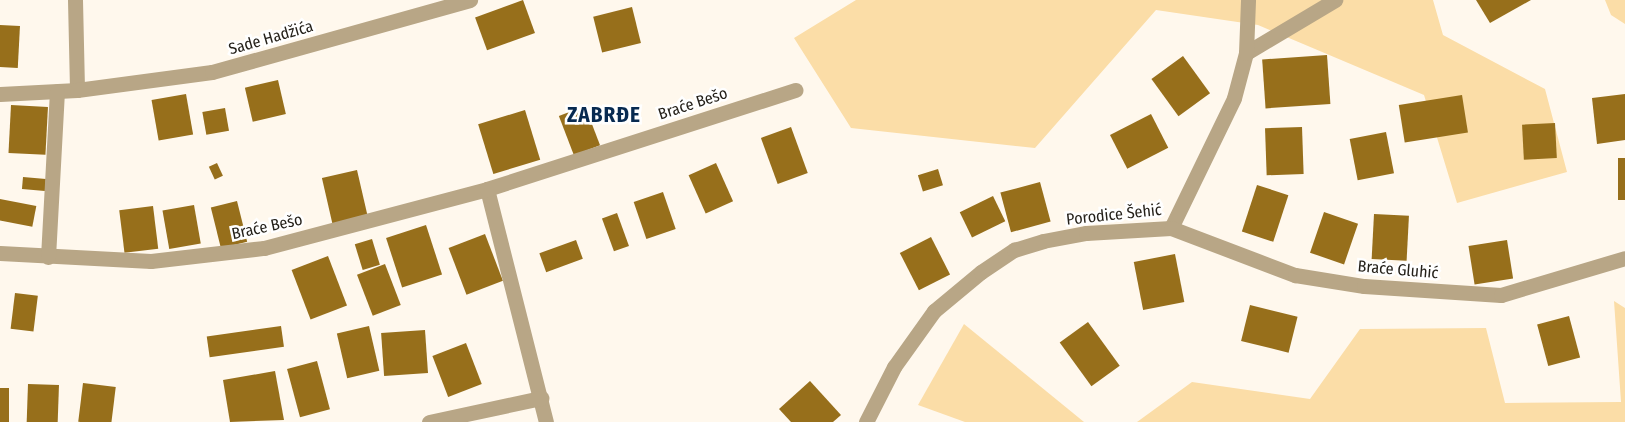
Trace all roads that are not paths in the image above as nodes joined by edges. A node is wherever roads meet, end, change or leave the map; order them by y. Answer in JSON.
{"nodes":[{"id":1,"x":75,"y":0,"type":"edge"},
{"id":2,"x":470,"y":0,"type":"edge"},
{"id":3,"x":1248,"y":0,"type":"edge"},
{"id":4,"x":1335,"y":0,"type":"edge"},
{"id":5,"x":1246,"y":53,"type":"junction"},
{"id":6,"x":77,"y":90,"type":"junction"},
{"id":7,"x":796,"y":90,"type":"dead end"},
{"id":8,"x":57,"y":91,"type":"junction"},
{"id":9,"x":0,"y":94,"type":"edge"},
{"id":10,"x":486,"y":189,"type":"junction"},
{"id":11,"x":1171,"y":228,"type":"junction"},
{"id":12,"x":0,"y":253,"type":"edge"},
{"id":13,"x":48,"y":257,"type":"junction"},
{"id":14,"x":1625,"y":258,"type":"edge"},
{"id":15,"x":541,"y":398,"type":"junction"},
{"id":16,"x":429,"y":422,"type":"edge"},
{"id":17,"x":546,"y":422,"type":"edge"},
{"id":18,"x":866,"y":422,"type":"edge"}],
"edges":[{"from":1,"to":6,"type":"street"},
{"from":2,"to":6,"type":"street","name":"Sade Hadžića"},
{"from":3,"to":5,"type":"street","name":"Porodice Šehić"},
{"from":4,"to":5,"type":"street"},
{"from":5,"to":11,"type":"street","name":"Porodice Šehić"},
{"from":6,"to":8,"type":"street","name":"Sade Hadžića"},
{"from":7,"to":10,"type":"street","name":"Braće Bešo"},
{"from":8,"to":9,"type":"street","name":"Sade Hadžića"},
{"from":8,"to":13,"type":"street"},
{"from":10,"to":13,"type":"street","name":"Braće Bešo"},
{"from":10,"to":15,"type":"street"},
{"from":11,"to":14,"type":"street","name":"Braće Gluhić"},
{"from":11,"to":18,"type":"street","name":"Porodice Šehić"},
{"from":12,"to":13,"type":"street","name":"Braće Bešo"},
{"from":15,"to":16,"type":"street"},
{"from":15,"to":17,"type":"street"}]}
